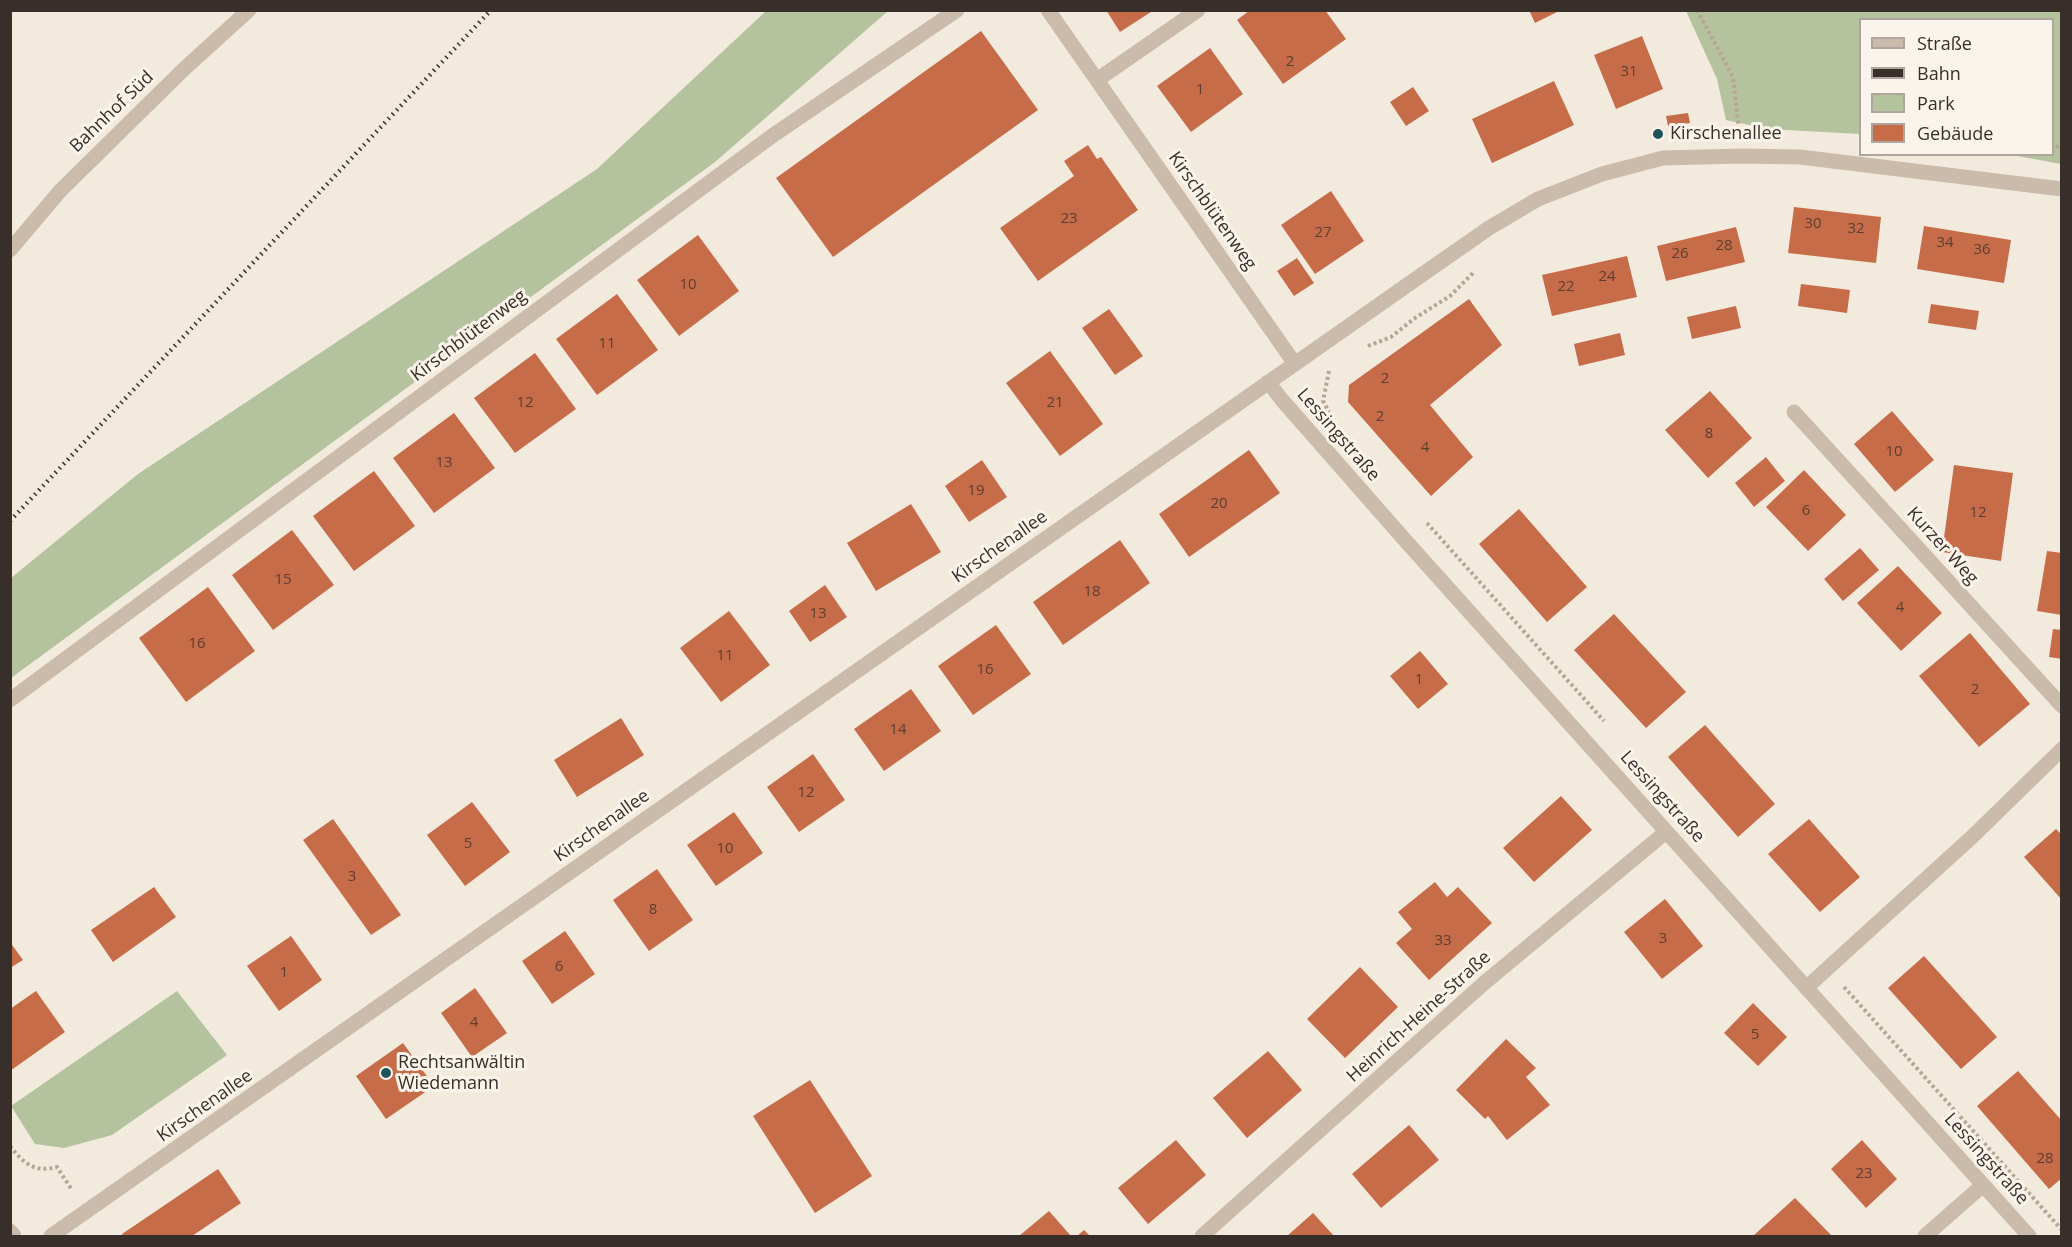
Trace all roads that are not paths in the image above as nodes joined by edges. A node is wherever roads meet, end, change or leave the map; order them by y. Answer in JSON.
{"nodes":[{"id":1,"x":249,"y":10,"type":"edge"},
{"id":2,"x":957,"y":10,"type":"edge"},
{"id":3,"x":1048,"y":10,"type":"edge"},
{"id":4,"x":1198,"y":10,"type":"edge"},
{"id":5,"x":1097,"y":80,"type":"junction"},
{"id":6,"x":2061,"y":189,"type":"edge"},
{"id":7,"x":10,"y":250,"type":"edge"},
{"id":8,"x":1295,"y":364,"type":"junction"},
{"id":9,"x":1268,"y":382,"type":"junction"},
{"id":10,"x":1794,"y":412,"type":"dead end"},
{"id":11,"x":10,"y":700,"type":"edge"},
{"id":12,"x":2061,"y":706,"type":"edge"},
{"id":13,"x":2061,"y":749,"type":"edge"},
{"id":14,"x":1666,"y":832,"type":"junction"},
{"id":15,"x":1806,"y":988,"type":"junction"},
{"id":16,"x":1983,"y":1185,"type":"junction"},
{"id":17,"x":10,"y":1231,"type":"edge"},
{"id":18,"x":14,"y":1236,"type":"edge"},
{"id":19,"x":51,"y":1236,"type":"edge"},
{"id":20,"x":1202,"y":1236,"type":"edge"},
{"id":21,"x":1925,"y":1236,"type":"edge"},
{"id":22,"x":2029,"y":1236,"type":"edge"}],
"edges":[{"from":1,"to":7,"type":"street","name":"Bahnhof Süd"},
{"from":2,"to":11,"type":"street","name":"Kirschblütenweg"},
{"from":3,"to":5,"type":"street","name":"Kirschblütenweg"},
{"from":4,"to":5,"type":"street"},
{"from":5,"to":8,"type":"street","name":"Kirschblütenweg"},
{"from":6,"to":8,"type":"street","name":"Kirschenallee"},
{"from":8,"to":9,"type":"street","name":"Kirschenallee"},
{"from":9,"to":14,"type":"street","name":"Lessingstraße"},
{"from":9,"to":19,"type":"street","name":"Kirschenallee"},
{"from":10,"to":12,"type":"street","name":"Kurzer Weg"},
{"from":13,"to":15,"type":"street"},
{"from":14,"to":15,"type":"street","name":"Lessingstraße"},
{"from":14,"to":20,"type":"street","name":"Heinrich-Heine-Straße"},
{"from":15,"to":16,"type":"street","name":"Lessingstraße"},
{"from":16,"to":21,"type":"street"},
{"from":16,"to":22,"type":"street","name":"Lessingstraße"},
{"from":17,"to":18,"type":"street"}]}
